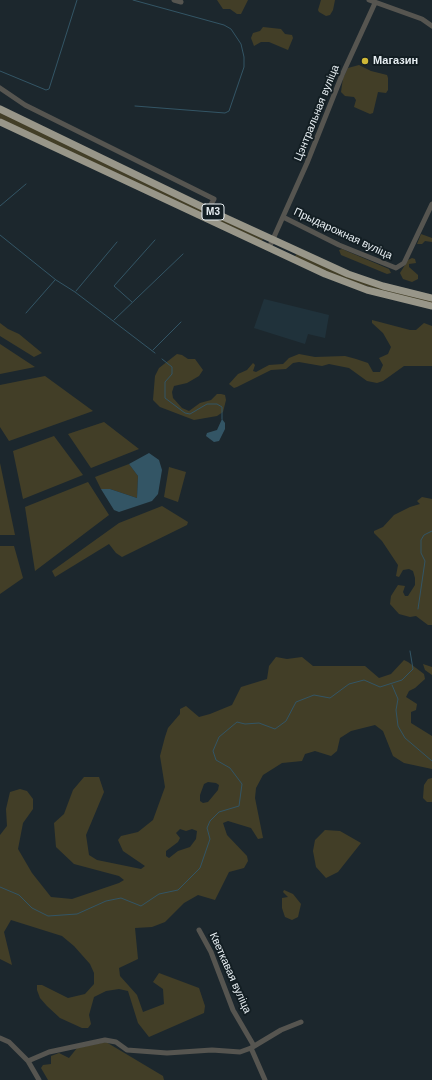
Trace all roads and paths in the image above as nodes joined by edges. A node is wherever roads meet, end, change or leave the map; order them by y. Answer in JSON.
{"nodes":[{"id":1,"x":174,"y":0,"type":"edge"},
{"id":2,"x":369,"y":0,"type":"edge"},
{"id":3,"x":181,"y":2,"type":"dead end"},
{"id":4,"x":375,"y":4,"type":"junction"},
{"id":5,"x":432,"y":26,"type":"edge"},
{"id":6,"x":0,"y":88,"type":"edge"},
{"id":7,"x":0,"y":109,"type":"edge"},
{"id":8,"x":0,"y":122,"type":"edge"},
{"id":9,"x":432,"y":204,"type":"edge"},
{"id":10,"x":208,"y":210,"type":"junction"},
{"id":11,"x":283,"y":217,"type":"junction"},
{"id":12,"x":272,"y":240,"type":"junction"},
{"id":13,"x":268,"y":248,"type":"junction"},
{"id":14,"x":432,"y":298,"type":"edge"},
{"id":15,"x":432,"y":306,"type":"edge"},
{"id":16,"x":199,"y":930,"type":"dead end"},
{"id":17,"x":301,"y":1022,"type":"dead end"},
{"id":18,"x":0,"y":1038,"type":"edge"},
{"id":19,"x":252,"y":1047,"type":"junction"},
{"id":20,"x":28,"y":1061,"type":"junction"},
{"id":21,"x":39,"y":1080,"type":"edge"},
{"id":22,"x":265,"y":1080,"type":"edge"}],
"edges":[{"from":1,"to":3,"type":"street"},
{"from":2,"to":4,"type":"street"},
{"from":4,"to":5,"type":"street"},
{"from":4,"to":11,"type":"street","name":"Цэнтральная вуліца"},
{"from":6,"to":10,"type":"street"},
{"from":7,"to":10,"type":"highway","number":"М3"},
{"from":8,"to":13,"type":"highway","number":"М3"},
{"from":9,"to":11,"type":"street","name":"Прыдарожная вуліца"},
{"from":10,"to":12,"type":"highway","number":"М3"},
{"from":11,"to":12,"type":"street","name":"Цэнтральная вуліца"},
{"from":12,"to":13,"type":"street","name":"Цэнтральная вуліца"},
{"from":12,"to":14,"type":"highway","number":"М3"},
{"from":13,"to":15,"type":"highway","number":"М3"},
{"from":16,"to":19,"type":"street","name":"Кветкавая вуліца"},
{"from":17,"to":19,"type":"street"},
{"from":18,"to":20,"type":"street"},
{"from":19,"to":20,"type":"street"},
{"from":19,"to":22,"type":"street","name":"Кветкавая вуліца"},
{"from":20,"to":21,"type":"street"}]}
